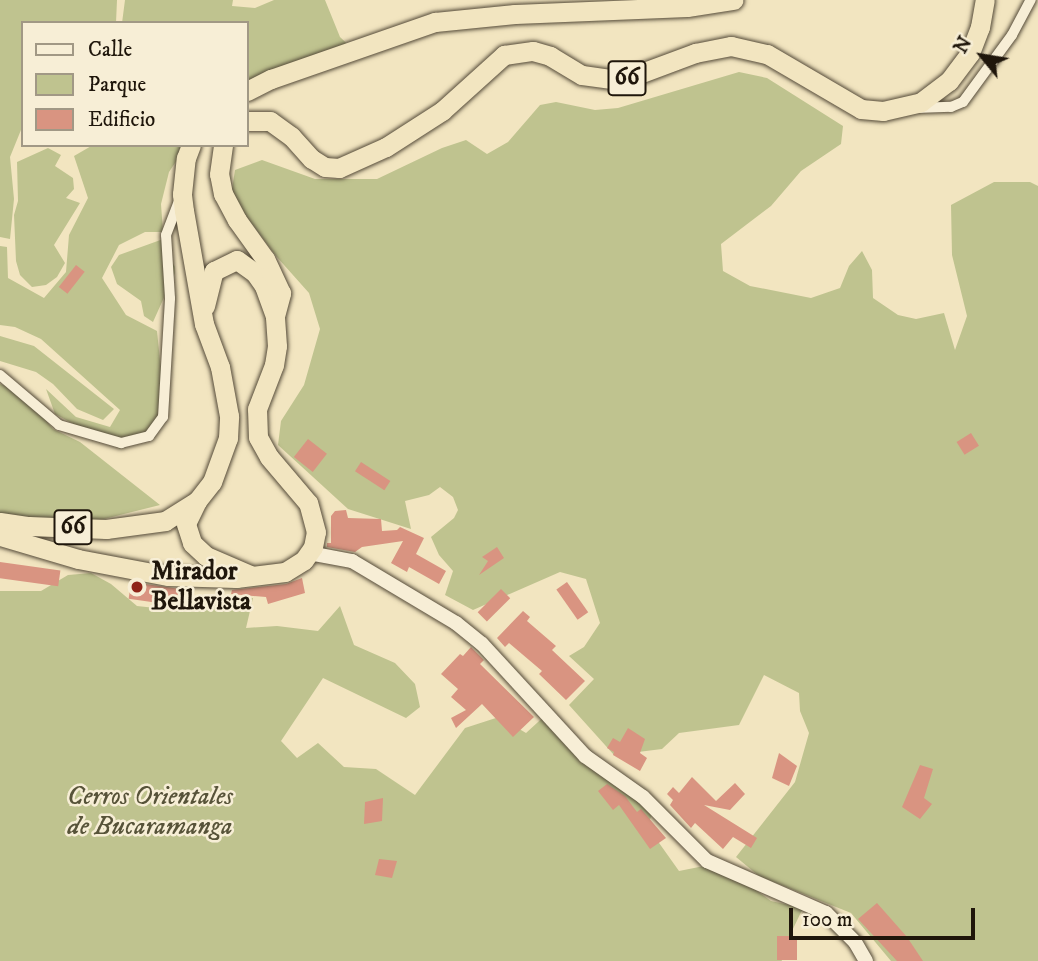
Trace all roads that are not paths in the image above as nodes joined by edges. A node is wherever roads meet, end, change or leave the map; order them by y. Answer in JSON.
{"nodes":[{"id":1,"x":733,"y":0,"type":"edge"},
{"id":2,"x":985,"y":0,"type":"edge"},
{"id":3,"x":1031,"y":0,"type":"edge"},
{"id":4,"x":248,"y":91,"type":"edge"},
{"id":5,"x":901,"y":108,"type":"junction"},
{"id":6,"x":248,"y":121,"type":"edge"},
{"id":7,"x":190,"y":147,"type":"edge"},
{"id":8,"x":223,"y":147,"type":"edge"},
{"id":9,"x":182,"y":194,"type":"junction"},
{"id":10,"x":275,"y":316,"type":"junction"},
{"id":11,"x":204,"y":324,"type":"junction"},
{"id":12,"x":0,"y":375,"type":"edge"},
{"id":13,"x":197,"y":500,"type":"junction"},
{"id":14,"x":0,"y":522,"type":"edge"},
{"id":15,"x":0,"y":536,"type":"edge"},
{"id":16,"x":309,"y":553,"type":"junction"},
{"id":17,"x":250,"y":575,"type":"junction"},
{"id":18,"x":866,"y":961,"type":"edge"}],
"edges":[{"from":1,"to":4,"type":"highway"},
{"from":2,"to":5,"type":"highway","number":"66"},
{"from":3,"to":5,"type":"street"},
{"from":5,"to":6,"type":"highway","number":"66"},
{"from":7,"to":9,"type":"highway","number":"66"},
{"from":8,"to":10,"type":"highway"},
{"from":9,"to":11,"type":"highway","number":"66"},
{"from":9,"to":12,"type":"street"},
{"from":10,"to":11,"type":"highway"},
{"from":10,"to":16,"type":"highway"},
{"from":11,"to":13,"type":"highway","number":"66"},
{"from":13,"to":14,"type":"highway","number":"66"},
{"from":13,"to":17,"type":"highway"},
{"from":15,"to":17,"type":"highway","number":"66"},
{"from":16,"to":17,"type":"highway","number":"66"},
{"from":16,"to":18,"type":"street"}]}
